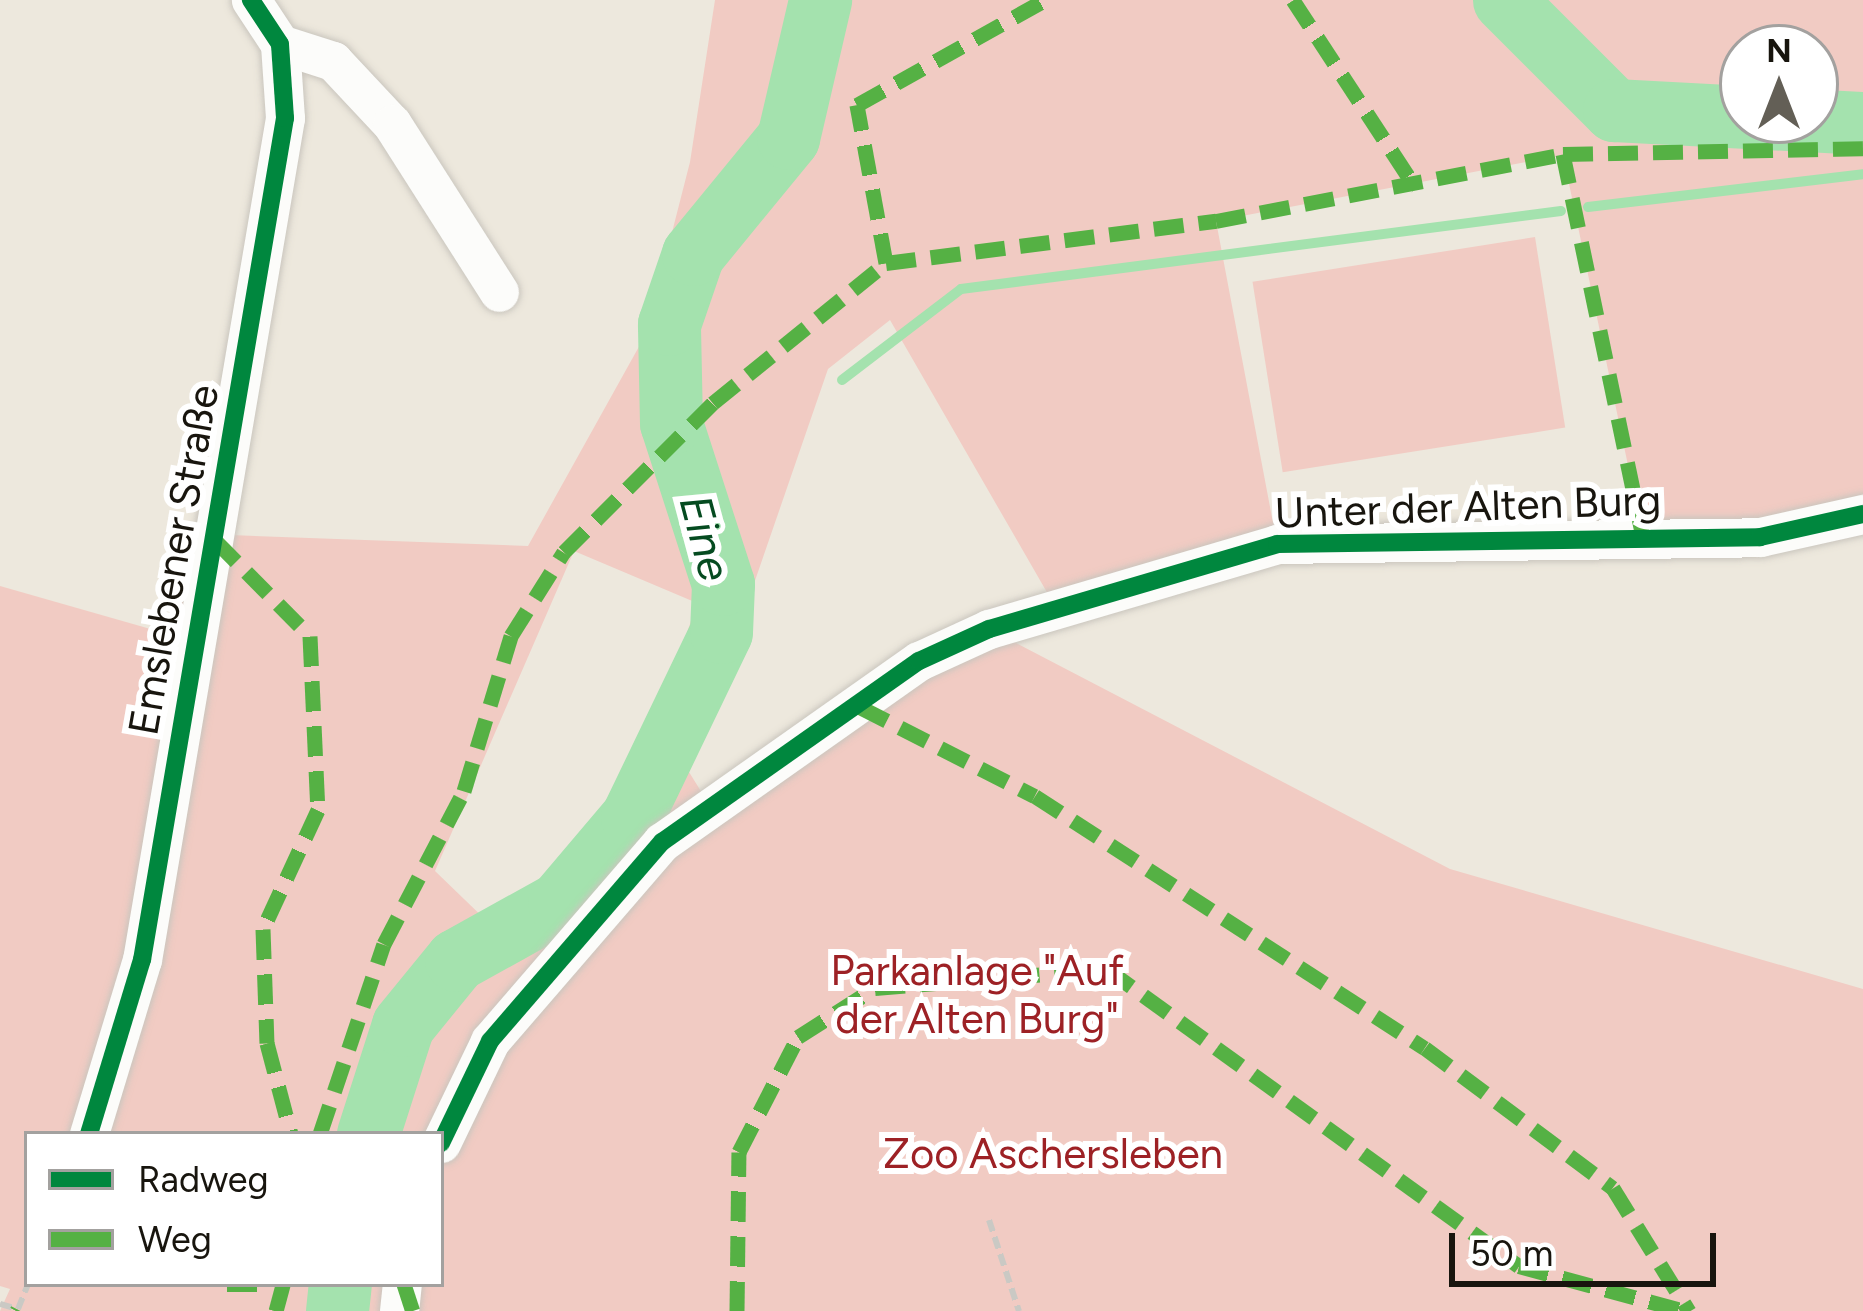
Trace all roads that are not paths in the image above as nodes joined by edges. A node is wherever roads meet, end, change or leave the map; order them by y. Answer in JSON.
{"nodes":[{"id":1,"x":251,"y":0,"type":"edge"},
{"id":2,"x":280,"y":44,"type":"junction"},
{"id":3,"x":499,"y":292,"type":"dead end"},
{"id":4,"x":1863,"y":514,"type":"edge"},
{"id":5,"x":90,"y":1131,"type":"edge"},
{"id":6,"x":444,"y":1137,"type":"edge"}],
"edges":[{"from":1,"to":2,"type":"street","name":"Emslebener Straße"},
{"from":2,"to":3,"type":"street"},
{"from":2,"to":5,"type":"street","name":"Emslebener Straße"},
{"from":4,"to":6,"type":"street","name":"Unter der Alten Burg"}]}
